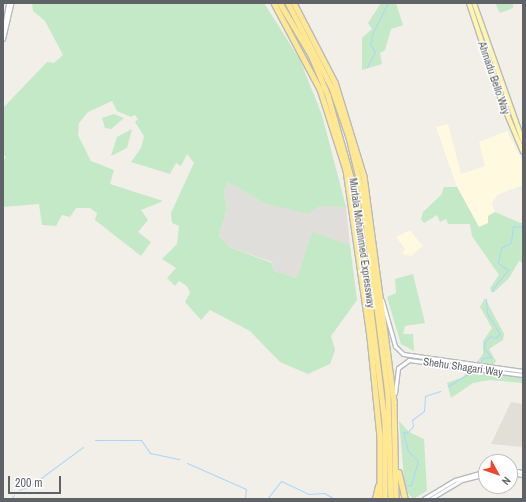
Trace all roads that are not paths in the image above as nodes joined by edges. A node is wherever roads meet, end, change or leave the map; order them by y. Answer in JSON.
{"nodes":[{"id":1,"x":8,"y":3,"type":"edge"},
{"id":2,"x":11,"y":3,"type":"edge"},
{"id":3,"x":274,"y":3,"type":"edge"},
{"id":4,"x":280,"y":3,"type":"edge"},
{"id":5,"x":288,"y":3,"type":"edge"},
{"id":6,"x":294,"y":3,"type":"edge"},
{"id":7,"x":469,"y":3,"type":"edge"},
{"id":8,"x":474,"y":3,"type":"edge"},
{"id":9,"x":3,"y":32,"type":"edge"},
{"id":10,"x":3,"y":39,"type":"edge"},
{"id":11,"x":306,"y":58,"type":"junction"},
{"id":12,"x":321,"y":78,"type":"junction"},
{"id":13,"x":342,"y":100,"type":"junction"},
{"id":14,"x":341,"y":111,"type":"junction"},
{"id":15,"x":523,"y":141,"type":"edge"},
{"id":16,"x":346,"y":151,"type":"junction"},
{"id":17,"x":523,"y":152,"type":"edge"},
{"id":18,"x":356,"y":163,"type":"junction"},
{"id":19,"x":346,"y":170,"type":"junction"},
{"id":20,"x":364,"y":176,"type":"junction"},
{"id":21,"x":381,"y":296,"type":"junction"},
{"id":22,"x":382,"y":308,"type":"junction"},
{"id":23,"x":380,"y":331,"type":"junction"},
{"id":24,"x":442,"y":362,"type":"junction"},
{"id":25,"x":498,"y":370,"type":"junction"},
{"id":26,"x":523,"y":371,"type":"edge"},
{"id":27,"x":379,"y":373,"type":"junction"},
{"id":28,"x":523,"y":375,"type":"edge"},
{"id":29,"x":386,"y":379,"type":"junction"},
{"id":30,"x":376,"y":400,"type":"junction"},
{"id":31,"x":394,"y":400,"type":"junction"},
{"id":32,"x":397,"y":460,"type":"junction"},
{"id":33,"x":380,"y":462,"type":"junction"},
{"id":34,"x":380,"y":472,"type":"junction"},
{"id":35,"x":478,"y":473,"type":"edge"},
{"id":36,"x":478,"y":476,"type":"edge"},
{"id":37,"x":386,"y":480,"type":"junction"},
{"id":38,"x":375,"y":499,"type":"edge"},
{"id":39,"x":380,"y":499,"type":"edge"},
{"id":40,"x":385,"y":499,"type":"edge"},
{"id":41,"x":393,"y":499,"type":"edge"},
{"id":42,"x":405,"y":499,"type":"edge"},
{"id":43,"x":423,"y":499,"type":"edge"},
{"id":44,"x":430,"y":499,"type":"edge"}],
"edges":[{"from":1,"to":9,"type":"main road"},
{"from":2,"to":10,"type":"main road"},
{"from":3,"to":11,"type":"highway","name":"Murtala Mohammed Expressway"},
{"from":4,"to":12,"type":"highway","name":"Murtala Mohammed Expressway"},
{"from":5,"to":14,"type":"highway","name":"Murtala Mohammed Expressway"},
{"from":6,"to":13,"type":"highway","name":"Murtala Mohammed Expressway"},
{"from":7,"to":17,"type":"main road","name":"Ahmadu Bello Way"},
{"from":8,"to":15,"type":"main road","name":"Ahmadu Bello Way"},
{"from":11,"to":12,"type":"highway"},
{"from":11,"to":19,"type":"highway","name":"Murtala Mohammed Expressway"},
{"from":12,"to":16,"type":"highway","name":"Murtala Mohammed Expressway"},
{"from":13,"to":14,"type":"highway"},
{"from":13,"to":20,"type":"highway","name":"Murtala Mohammed Expressway"},
{"from":14,"to":18,"type":"highway","name":"Murtala Mohammed Expressway"},
{"from":16,"to":19,"type":"highway"},
{"from":16,"to":27,"type":"highway","name":"Murtala Mohammed Expressway"},
{"from":18,"to":20,"type":"highway"},
{"from":18,"to":23,"type":"highway","name":"Murtala Mohammed Expressway"},
{"from":19,"to":30,"type":"highway","name":"Murtala Mohammed Expressway"},
{"from":20,"to":21,"type":"highway","name":"Murtala Mohammed Expressway"},
{"from":21,"to":22,"type":"highway","name":"Murtala Mohammed Expressway"},
{"from":21,"to":24,"type":"main road","name":"Shehu Shagari Way"},
{"from":22,"to":23,"type":"highway"},
{"from":22,"to":31,"type":"highway","name":"Murtala Mohammed Expressway"},
{"from":23,"to":29,"type":"highway","name":"Murtala Mohammed Expressway"},
{"from":24,"to":25,"type":"main road","name":"Shehu Shagari Way"},
{"from":24,"to":31,"type":"main road","name":"Shehu Shagari Way"},
{"from":25,"to":26,"type":"main road","name":"Shehu Shagari Way"},
{"from":25,"to":28,"type":"main road","name":"Shehu Shagari Way"},
{"from":27,"to":30,"type":"highway"},
{"from":27,"to":37,"type":"highway","name":"Murtala Mohammed Expressway"},
{"from":29,"to":31,"type":"highway"},
{"from":29,"to":41,"type":"highway","name":"Murtala Mohammed Expressway"},
{"from":30,"to":33,"type":"highway","name":"Murtala Mohammed Expressway"},
{"from":31,"to":32,"type":"highway"},
{"from":32,"to":41,"type":"highway"},
{"from":32,"to":42,"type":"highway"},
{"from":33,"to":34,"type":"highway","name":"Murtala Mohammed Expressway"},
{"from":33,"to":37,"type":"highway"},
{"from":34,"to":38,"type":"highway"},
{"from":34,"to":39,"type":"highway","name":"Murtala Mohammed Expressway"},
{"from":35,"to":43,"type":"main road"},
{"from":36,"to":44,"type":"main road"},
{"from":37,"to":40,"type":"highway","name":"Murtala Mohammed Expressway"}]}
